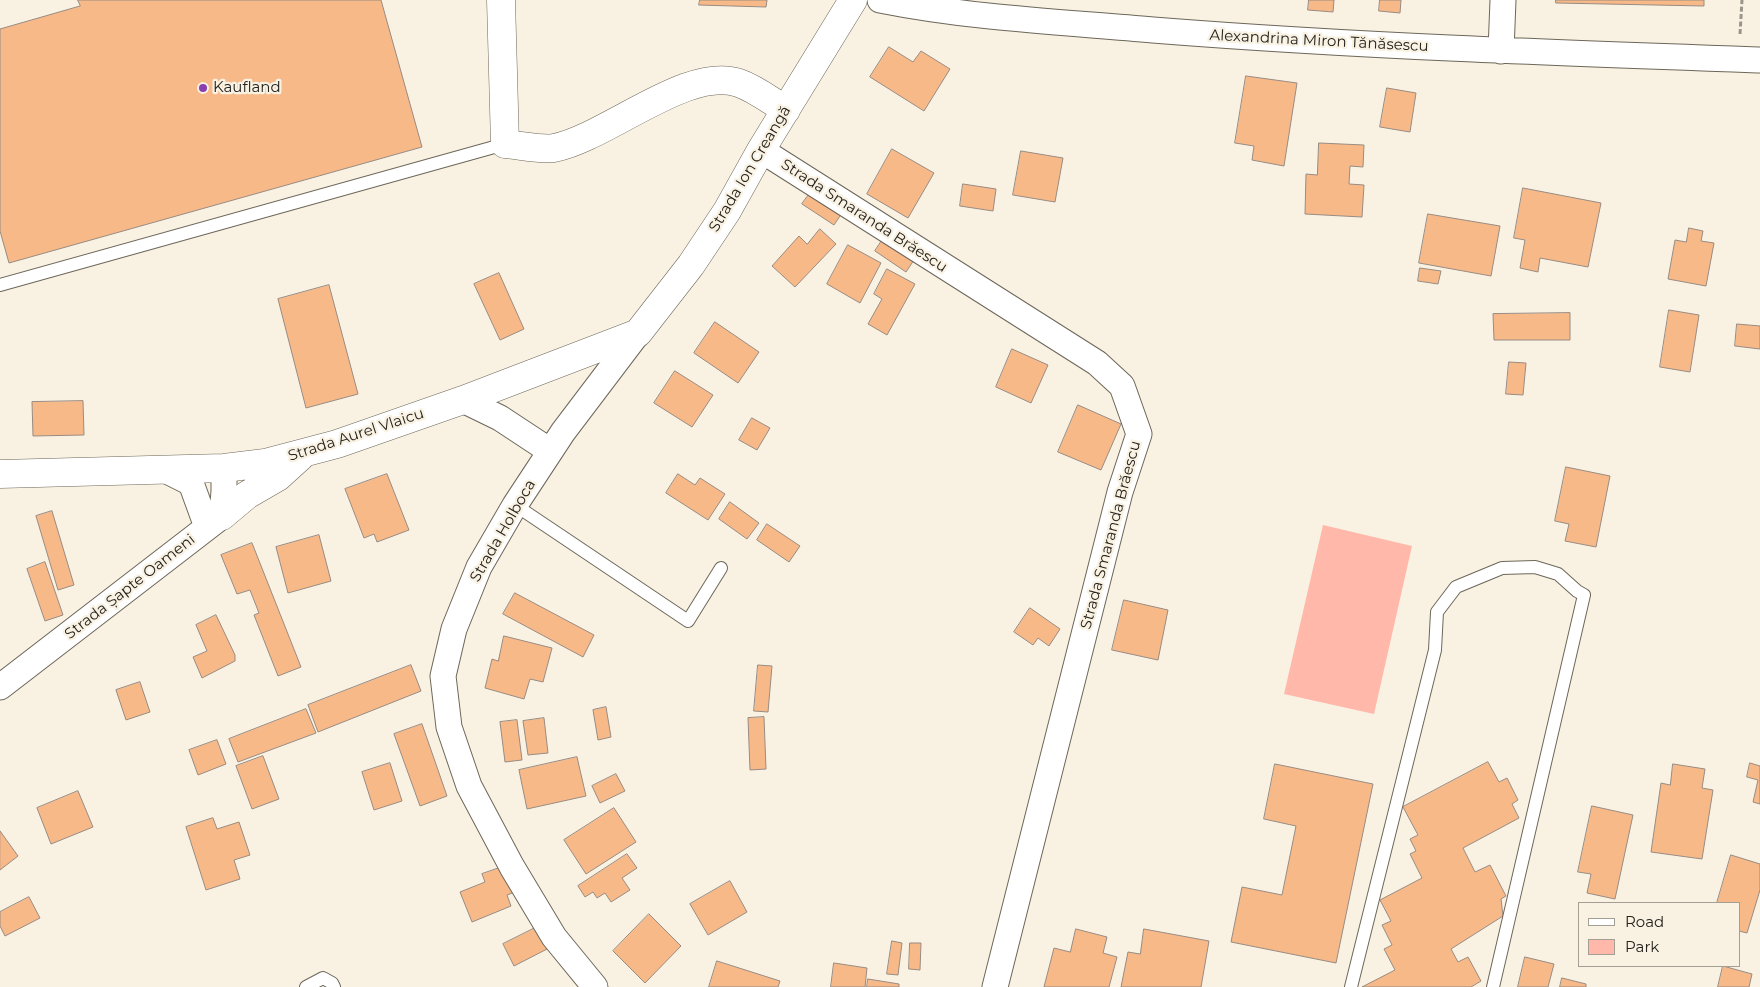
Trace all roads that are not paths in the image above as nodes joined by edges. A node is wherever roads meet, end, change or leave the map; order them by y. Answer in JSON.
{"nodes":[{"id":1,"x":501,"y":0,"type":"edge"},
{"id":2,"x":853,"y":0,"type":"edge"},
{"id":3,"x":880,"y":0,"type":"edge"},
{"id":4,"x":1503,"y":0,"type":"edge"},
{"id":5,"x":1501,"y":51,"type":"junction"},
{"id":6,"x":1750,"y":59,"type":"edge"},
{"id":7,"x":786,"y":110,"type":"junction"},
{"id":8,"x":505,"y":144,"type":"junction"},
{"id":9,"x":761,"y":150,"type":"junction"},
{"id":10,"x":0,"y":285,"type":"edge"},
{"id":11,"x":638,"y":333,"type":"junction"},
{"id":12,"x":463,"y":400,"type":"junction"},
{"id":13,"x":550,"y":451,"type":"junction"},
{"id":14,"x":302,"y":454,"type":"junction"},
{"id":15,"x":224,"y":468,"type":"junction"},
{"id":16,"x":165,"y":470,"type":"junction"},
{"id":17,"x":0,"y":474,"type":"edge"},
{"id":18,"x":515,"y":505,"type":"junction"},
{"id":19,"x":214,"y":521,"type":"junction"},
{"id":20,"x":721,"y":568,"type":"dead end"},
{"id":21,"x":0,"y":687,"type":"edge"},
{"id":22,"x":306,"y":987,"type":"edge"},
{"id":23,"x":334,"y":987,"type":"edge"},
{"id":24,"x":595,"y":987,"type":"edge"},
{"id":25,"x":995,"y":987,"type":"edge"},
{"id":26,"x":1351,"y":987,"type":"edge"},
{"id":27,"x":1493,"y":987,"type":"edge"}],
"edges":[{"from":1,"to":8,"type":"street"},
{"from":2,"to":7,"type":"street","name":"Strada Ion Creangă"},
{"from":3,"to":5,"type":"street","name":"Alexandrina Miron Tănăsescu"},
{"from":4,"to":5,"type":"street"},
{"from":5,"to":6,"type":"street","name":"Alexandrina Miron Tănăsescu"},
{"from":7,"to":8,"type":"street"},
{"from":7,"to":9,"type":"street","name":"Strada Ion Creangă"},
{"from":8,"to":10,"type":"lane"},
{"from":9,"to":11,"type":"street","name":"Strada Ion Creangă"},
{"from":9,"to":25,"type":"street","name":"Strada Smaranda Brăescu"},
{"from":11,"to":12,"type":"street","name":"Strada Aurel Vlaicu"},
{"from":11,"to":13,"type":"street","name":"Strada Holboca"},
{"from":12,"to":13,"type":"street"},
{"from":12,"to":14,"type":"street","name":"Strada Aurel Vlaicu"},
{"from":13,"to":18,"type":"street","name":"Strada Holboca"},
{"from":14,"to":15,"type":"street","name":"Strada Aurel Vlaicu"},
{"from":14,"to":19,"type":"street"},
{"from":15,"to":16,"type":"street","name":"Strada Aurel Vlaicu"},
{"from":15,"to":19,"type":"street"},
{"from":16,"to":17,"type":"street","name":"Strada Aurel Vlaicu"},
{"from":16,"to":19,"type":"street"},
{"from":18,"to":20,"type":"lane"},
{"from":18,"to":24,"type":"street","name":"Strada Holboca"},
{"from":19,"to":21,"type":"street","name":"Strada Șapte Oameni"},
{"from":22,"to":23,"type":"lane"},
{"from":26,"to":27,"type":"lane"}]}
